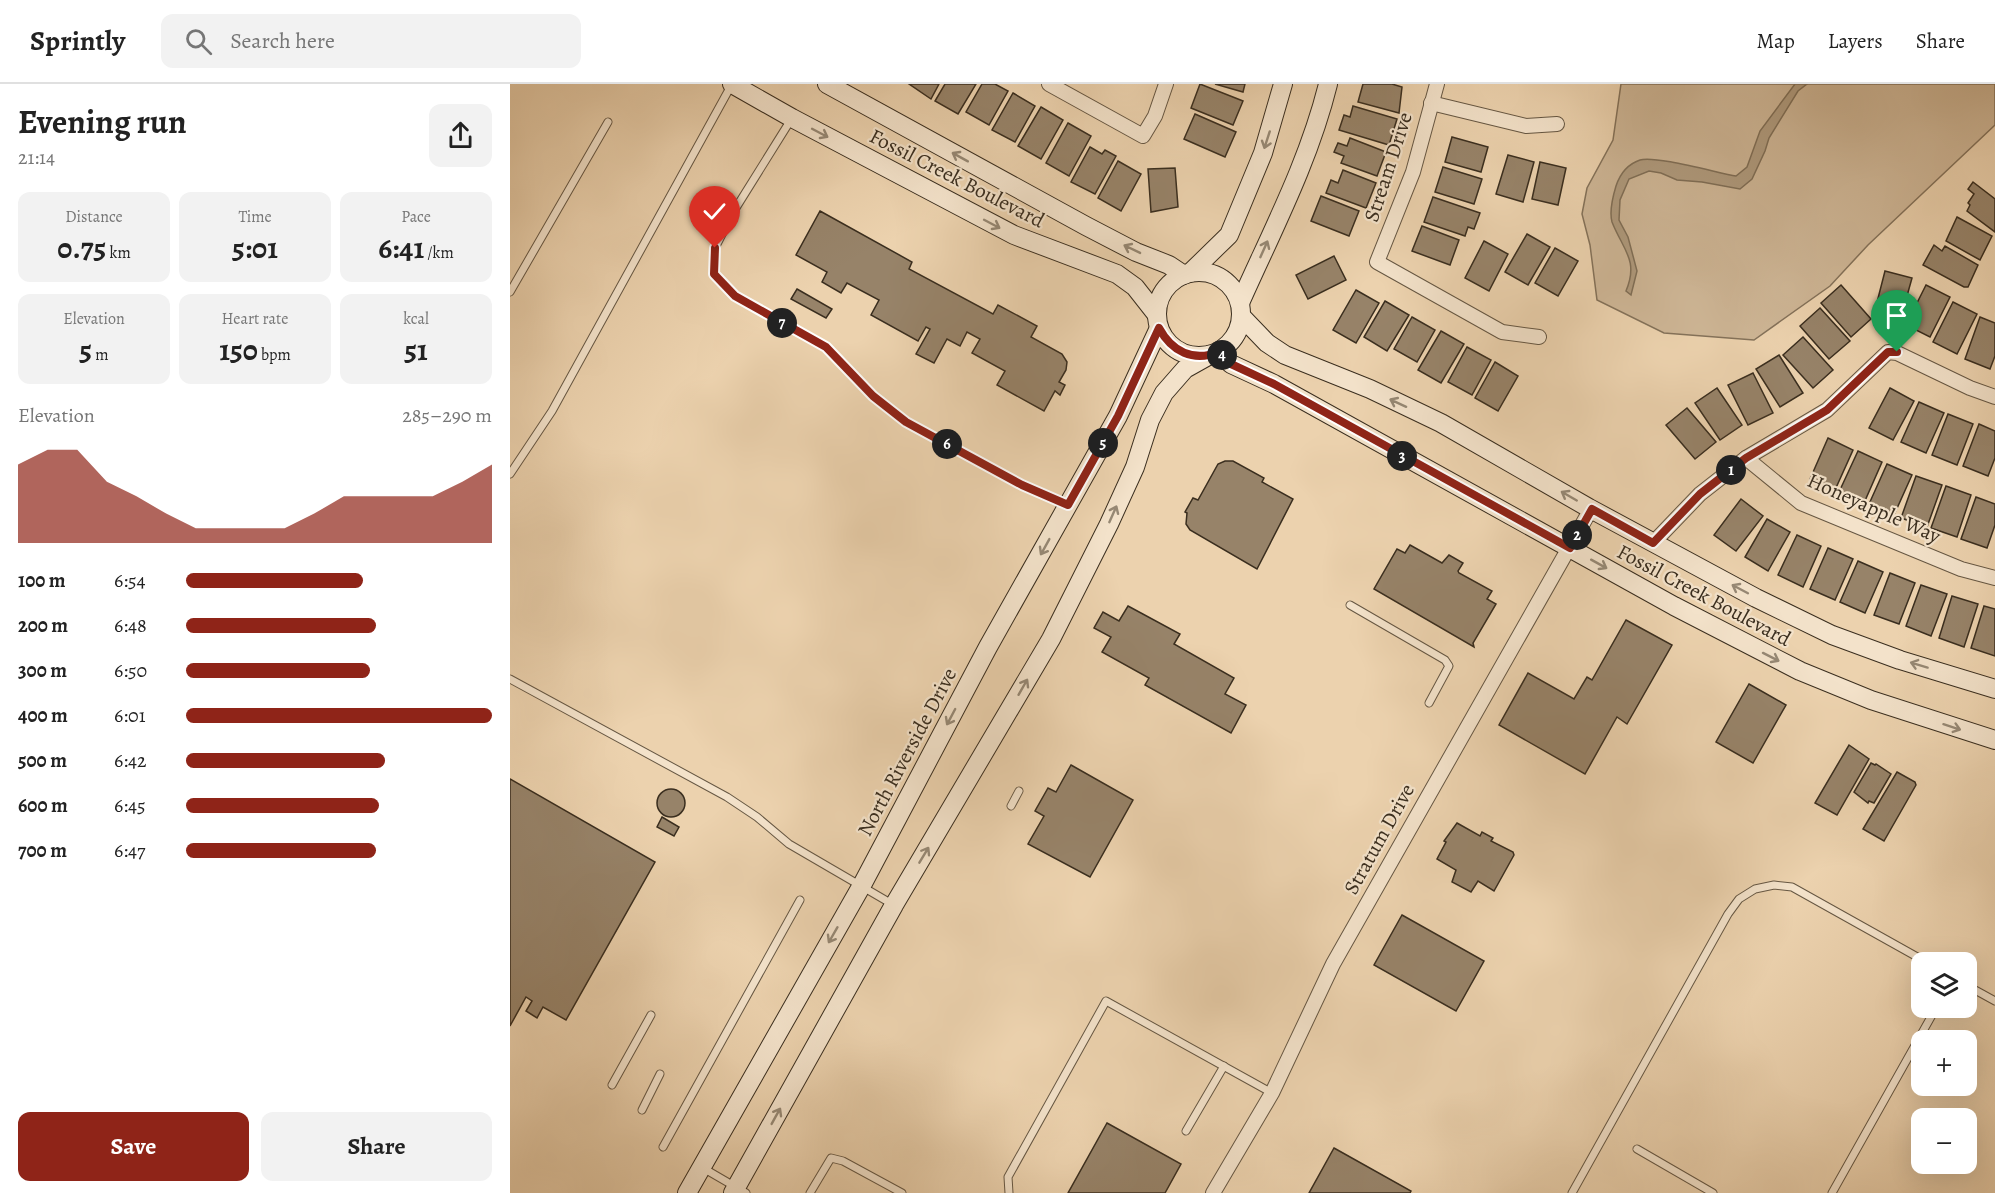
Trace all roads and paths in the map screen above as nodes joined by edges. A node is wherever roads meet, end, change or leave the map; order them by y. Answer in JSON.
{"nodes":[{"id":1,"x":732,"y":84,"type":"edge"},
{"id":2,"x":827,"y":84,"type":"edge"},
{"id":3,"x":1049,"y":84,"type":"edge"},
{"id":4,"x":1166,"y":84,"type":"edge"},
{"id":5,"x":1283,"y":84,"type":"edge"},
{"id":6,"x":1328,"y":84,"type":"edge"},
{"id":7,"x":1437,"y":84,"type":"edge"},
{"id":8,"x":1431,"y":103,"type":"junction"},
{"id":9,"x":792,"y":118,"type":"junction"},
{"id":10,"x":608,"y":122,"type":"dead end"},
{"id":11,"x":1557,"y":124,"type":"dead end"},
{"id":12,"x":1187,"y":274,"type":"junction"},
{"id":13,"x":510,"y":292,"type":"edge"},
{"id":14,"x":1240,"y":309,"type":"junction"},
{"id":15,"x":1158,"y":321,"type":"junction"},
{"id":16,"x":1539,"y":337,"type":"dead end"},
{"id":17,"x":1215,"y":353,"type":"junction"},
{"id":18,"x":1995,"y":397,"type":"edge"},
{"id":19,"x":1746,"y":458,"type":"junction"},
{"id":20,"x":510,"y":474,"type":"edge"},
{"id":21,"x":1068,"y":505,"type":"junction"},
{"id":22,"x":1592,"y":509,"type":"junction"},
{"id":23,"x":1653,"y":543,"type":"junction"},
{"id":24,"x":1570,"y":548,"type":"junction"},
{"id":25,"x":1995,"y":578,"type":"edge"},
{"id":26,"x":1350,"y":605,"type":"dead end"},
{"id":27,"x":510,"y":679,"type":"edge"},
{"id":28,"x":1995,"y":689,"type":"edge"},
{"id":29,"x":1429,"y":704,"type":"dead end"},
{"id":30,"x":1995,"y":740,"type":"edge"},
{"id":31,"x":1020,"y":791,"type":"dead end"},
{"id":32,"x":1011,"y":806,"type":"dead end"},
{"id":33,"x":862,"y":885,"type":"junction"},
{"id":34,"x":800,"y":900,"type":"dead end"},
{"id":35,"x":894,"y":905,"type":"junction"},
{"id":36,"x":1911,"y":954,"type":"edge"},
{"id":37,"x":1977,"y":991,"type":"edge"},
{"id":38,"x":1995,"y":1001,"type":"edge"},
{"id":39,"x":651,"y":1015,"type":"dead end"},
{"id":40,"x":1930,"y":1018,"type":"edge"},
{"id":41,"x":1224,"y":1066,"type":"junction"},
{"id":42,"x":660,"y":1074,"type":"dead end"},
{"id":43,"x":612,"y":1085,"type":"dead end"},
{"id":44,"x":1272,"y":1093,"type":"junction"},
{"id":45,"x":642,"y":1110,"type":"dead end"},
{"id":46,"x":1186,"y":1131,"type":"dead end"},
{"id":47,"x":663,"y":1147,"type":"dead end"},
{"id":48,"x":1637,"y":1149,"type":"dead end"},
{"id":49,"x":701,"y":1167,"type":"junction"},
{"id":50,"x":739,"y":1191,"type":"edge"},
{"id":51,"x":687,"y":1193,"type":"edge"},
{"id":52,"x":810,"y":1193,"type":"edge"},
{"id":53,"x":902,"y":1193,"type":"edge"},
{"id":54,"x":1009,"y":1193,"type":"edge"},
{"id":55,"x":1213,"y":1193,"type":"edge"},
{"id":56,"x":1572,"y":1193,"type":"edge"},
{"id":57,"x":1713,"y":1193,"type":"edge"},
{"id":58,"x":1832,"y":1193,"type":"edge"}],
"edges":[{"from":1,"to":9,"type":"main road","name":"Fossil Creek Boulevard"},
{"from":1,"to":20,"type":"lane"},
{"from":12,"to":2,"type":"main road","name":"Fossil Creek Boulevard","one_way":true},
{"from":3,"to":4,"type":"street"},
{"from":5,"to":12,"type":"main road","one_way":true},
{"from":14,"to":6,"type":"main road","one_way":true},
{"from":7,"to":8,"type":"street","name":"Stream Drive"},
{"from":8,"to":11,"type":"street"},
{"from":8,"to":16,"type":"street","name":"Stream Drive"},
{"from":9,"to":15,"type":"main road","name":"Fossil Creek Boulevard","one_way":true},
{"from":9,"to":21,"type":"lane"},
{"from":10,"to":13,"type":"lane"},
{"from":12,"to":14,"type":"main road"},
{"from":12,"to":15,"type":"main road"},
{"from":14,"to":17,"type":"main road"},
{"from":22,"to":14,"type":"main road","name":"Fossil Creek Boulevard","one_way":true},
{"from":15,"to":17,"type":"main road"},
{"from":15,"to":21,"type":"main road","name":"North Riverside Drive"},
{"from":17,"to":24,"type":"main road","name":"Fossil Creek Boulevard"},
{"from":35,"to":17,"type":"main road","one_way":true},
{"from":18,"to":19,"type":"street"},
{"from":19,"to":23,"type":"street"},
{"from":19,"to":25,"type":"street","name":"Honeyapple Way"},
{"from":21,"to":33,"type":"main road","name":"North Riverside Drive","one_way":true},
{"from":22,"to":23,"type":"main road","name":"Fossil Creek Boulevard"},
{"from":22,"to":24,"type":"street","name":"Stratum Drive"},
{"from":28,"to":23,"type":"main road","name":"Fossil Creek Boulevard","one_way":true},
{"from":24,"to":30,"type":"main road","name":"Fossil Creek Boulevard","one_way":true},
{"from":24,"to":44,"type":"street","name":"Stratum Drive"},
{"from":26,"to":29,"type":"lane"},
{"from":27,"to":33,"type":"lane"},
{"from":31,"to":32,"type":"lane"},
{"from":33,"to":35,"type":"lane"},
{"from":33,"to":49,"type":"main road","name":"North Riverside Drive","one_way":true},
{"from":34,"to":47,"type":"lane"},
{"from":50,"to":35,"type":"main road","one_way":true},
{"from":36,"to":56,"type":"lane"},
{"from":37,"to":38,"type":"lane"},
{"from":39,"to":43,"type":"lane"},
{"from":40,"to":58,"type":"lane"},
{"from":41,"to":44,"type":"lane"},
{"from":41,"to":46,"type":"lane"},
{"from":41,"to":54,"type":"lane"},
{"from":42,"to":45,"type":"lane"},
{"from":44,"to":55,"type":"street","name":"Stratum Drive"},
{"from":48,"to":57,"type":"lane"},
{"from":49,"to":50,"type":"lane"},
{"from":49,"to":51,"type":"main road","name":"North Riverside Drive"},
{"from":52,"to":53,"type":"lane"}]}
